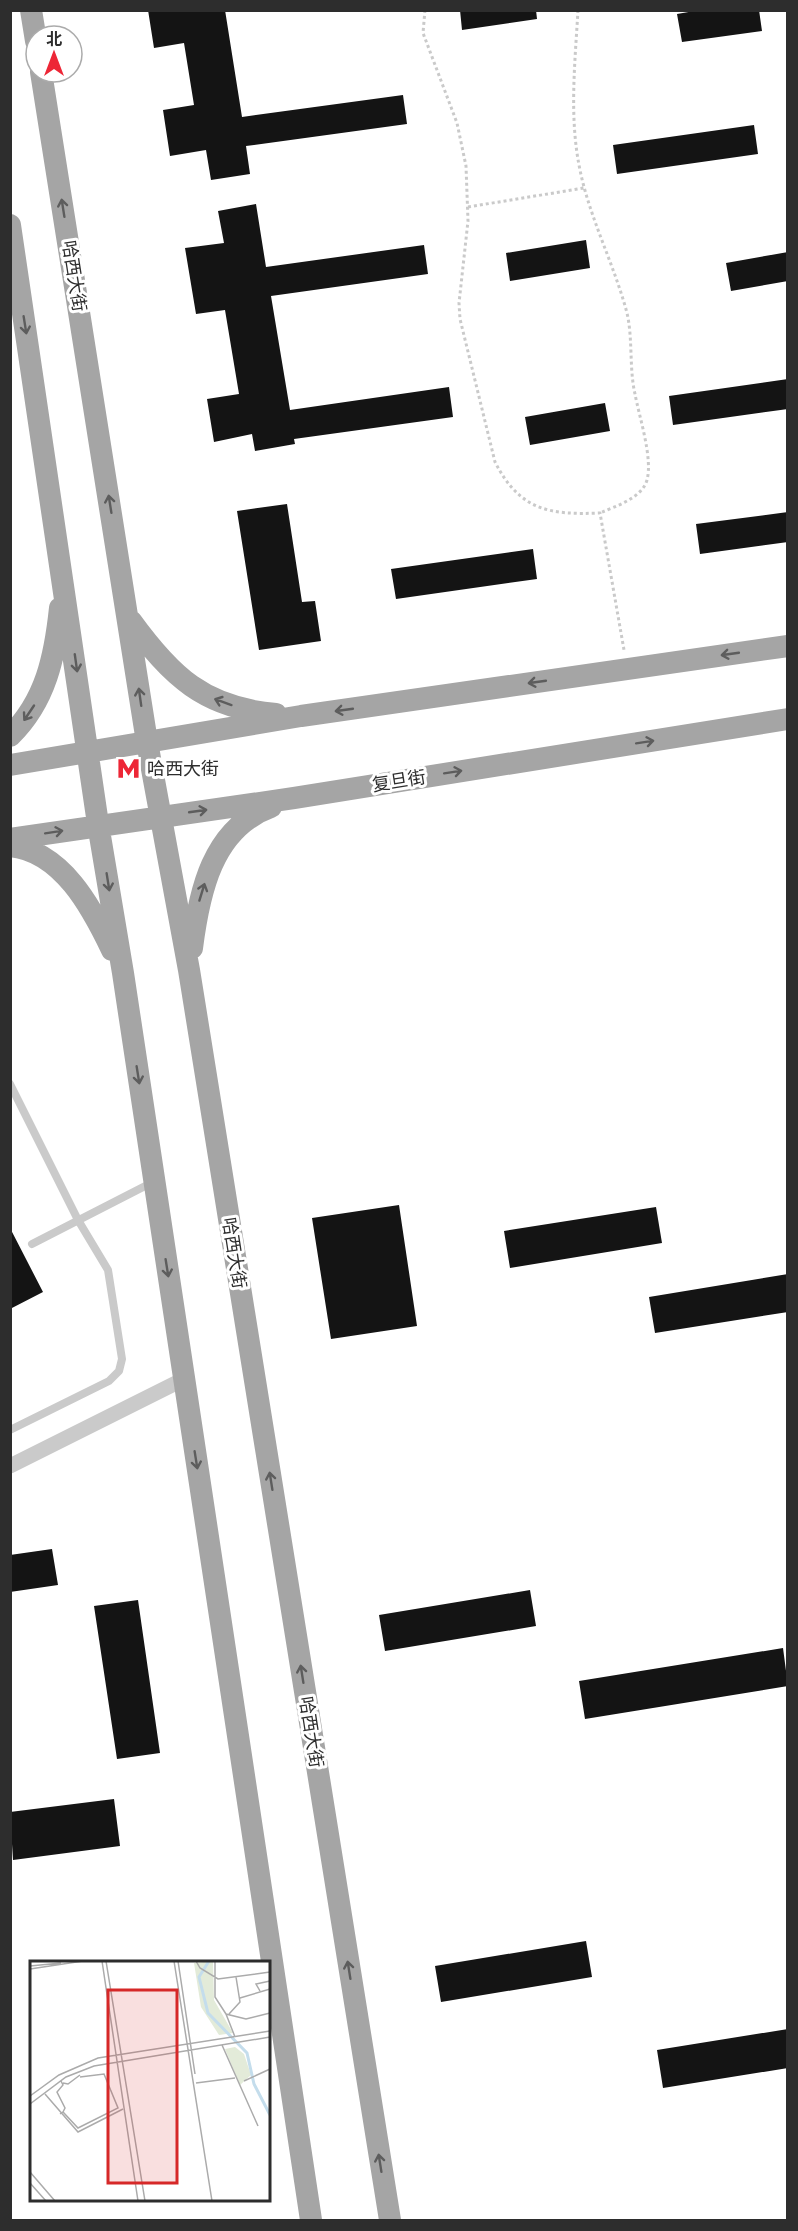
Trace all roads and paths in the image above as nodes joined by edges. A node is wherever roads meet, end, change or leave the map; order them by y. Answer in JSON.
{"nodes":[{"id":1,"x":425,"y":10,"type":"edge"},
{"id":2,"x":578,"y":10,"type":"edge"},
{"id":3,"x":43,"y":84,"type":"edge"},
{"id":4,"x":584,"y":188,"type":"junction"},
{"id":5,"x":468,"y":207,"type":"junction"},
{"id":6,"x":10,"y":225,"type":"edge"},
{"id":7,"x":600,"y":513,"type":"junction"},
{"id":8,"x":63,"y":577,"type":"junction"},
{"id":9,"x":128,"y":617,"type":"junction"},
{"id":10,"x":788,"y":646,"type":"edge"},
{"id":11,"x":627,"y":669,"type":"junction"},
{"id":12,"x":301,"y":716,"type":"junction"},
{"id":13,"x":788,"y":719,"type":"edge"},
{"id":14,"x":10,"y":736,"type":"edge"},
{"id":15,"x":147,"y":742,"type":"junction"},
{"id":16,"x":89,"y":750,"type":"junction"},
{"id":17,"x":10,"y":765,"type":"edge"},
{"id":18,"x":294,"y":798,"type":"junction"},
{"id":19,"x":162,"y":816,"type":"junction"},
{"id":20,"x":98,"y":824,"type":"junction"},
{"id":21,"x":10,"y":839,"type":"edge"},
{"id":22,"x":10,"y":846,"type":"edge"},
{"id":23,"x":189,"y":970,"type":"junction"},
{"id":24,"x":123,"y":973,"type":"junction"},
{"id":25,"x":10,"y":1084,"type":"edge"},
{"id":26,"x":154,"y":1181,"type":"junction"},
{"id":27,"x":78,"y":1220,"type":"junction"},
{"id":28,"x":32,"y":1244,"type":"dead end"},
{"id":29,"x":184,"y":1379,"type":"junction"},
{"id":30,"x":10,"y":1430,"type":"edge"},
{"id":31,"x":10,"y":1466,"type":"edge"},
{"id":32,"x":311,"y":2220,"type":"edge"},
{"id":33,"x":390,"y":2220,"type":"edge"}],
"edges":[{"from":1,"to":5,"type":"path"},
{"from":2,"to":4,"type":"path"},
{"from":9,"to":3,"type":"main road","name":"哈西大街","one_way":true},
{"from":4,"to":5,"type":"path"},
{"from":4,"to":7,"type":"path"},
{"from":5,"to":7,"type":"path"},
{"from":6,"to":8,"type":"main road","one_way":true},
{"from":7,"to":11,"type":"path"},
{"from":8,"to":14,"type":"main road","one_way":true},
{"from":8,"to":16,"type":"main road","one_way":true},
{"from":12,"to":9,"type":"main road","one_way":true},
{"from":15,"to":9,"type":"main road","name":"哈西大街","one_way":true},
{"from":10,"to":11,"type":"main road","one_way":true},
{"from":11,"to":12,"type":"main road","one_way":true},
{"from":12,"to":15,"type":"main road"},
{"from":18,"to":13,"type":"main road","name":"复旦街","one_way":true},
{"from":15,"to":16,"type":"main road"},
{"from":15,"to":19,"type":"main road","name":"哈西大街"},
{"from":16,"to":17,"type":"main road"},
{"from":16,"to":20,"type":"main road"},
{"from":19,"to":18,"type":"main road","name":"复旦街","one_way":true},
{"from":23,"to":18,"type":"main road","one_way":true},
{"from":19,"to":20,"type":"main road","name":"复旦街"},
{"from":19,"to":23,"type":"main road","name":"哈西大街"},
{"from":21,"to":20,"type":"main road","name":"复旦街","one_way":true},
{"from":20,"to":24,"type":"main road","one_way":true},
{"from":22,"to":24,"type":"main road"},
{"from":33,"to":23,"type":"main road","name":"哈西大街","one_way":true},
{"from":24,"to":26,"type":"main road","one_way":true},
{"from":25,"to":27,"type":"lane"},
{"from":26,"to":27,"type":"lane"},
{"from":26,"to":29,"type":"main road","one_way":true},
{"from":27,"to":28,"type":"lane"},
{"from":27,"to":30,"type":"lane"},
{"from":29,"to":31,"type":"street"},
{"from":29,"to":32,"type":"main road","one_way":true}]}
